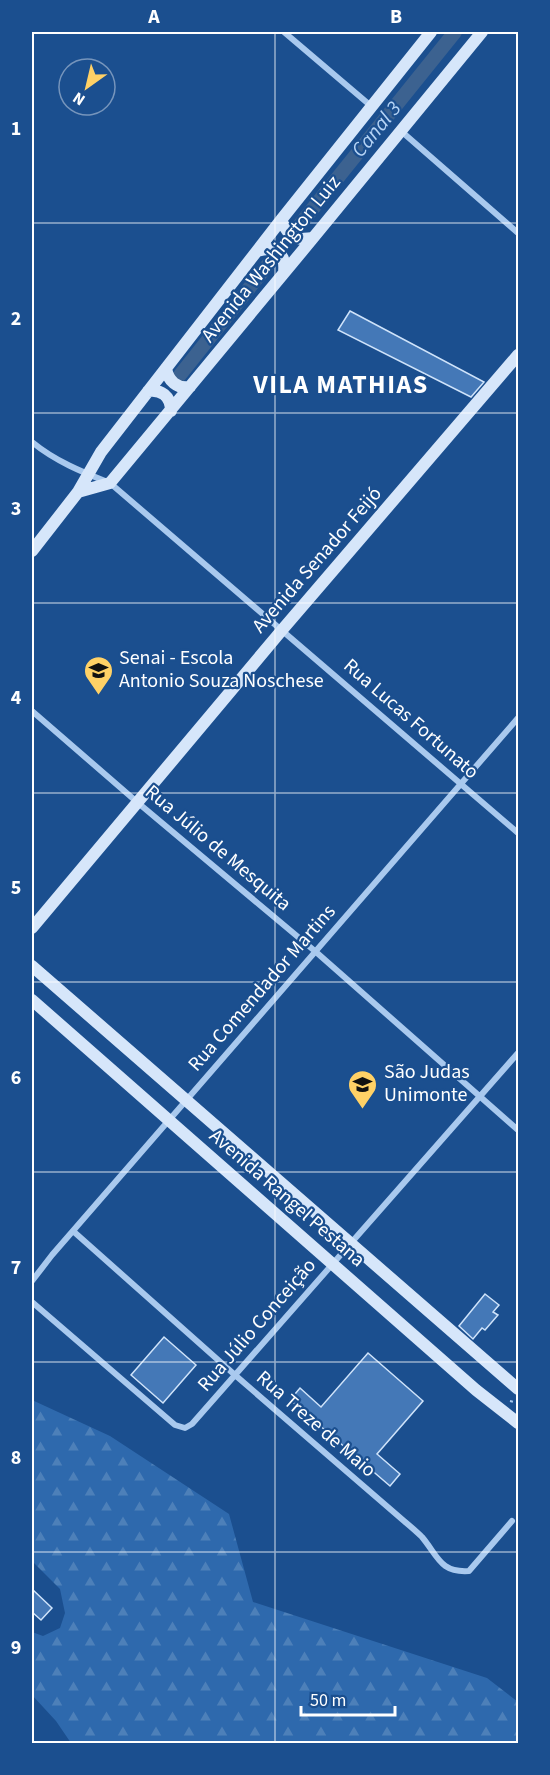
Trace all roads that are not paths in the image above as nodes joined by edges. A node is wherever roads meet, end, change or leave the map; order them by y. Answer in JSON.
{"nodes":[{"id":1,"x":284,"y":32,"type":"edge"},
{"id":2,"x":431,"y":32,"type":"edge"},
{"id":3,"x":482,"y":32,"type":"edge"},
{"id":4,"x":371,"y":106,"type":"junction"},
{"id":5,"x":401,"y":131,"type":"junction"},
{"id":6,"x":281,"y":220,"type":"junction"},
{"id":7,"x":519,"y":233,"type":"edge"},
{"id":8,"x":313,"y":238,"type":"junction"},
{"id":9,"x":257,"y":251,"type":"junction"},
{"id":10,"x":284,"y":273,"type":"junction"},
{"id":11,"x":519,"y":355,"type":"edge"},
{"id":12,"x":166,"y":368,"type":"junction"},
{"id":13,"x":190,"y":387,"type":"junction"},
{"id":14,"x":147,"y":392,"type":"junction"},
{"id":15,"x":171,"y":411,"type":"junction"},
{"id":16,"x":32,"y":442,"type":"edge"},
{"id":17,"x":87,"y":474,"type":"junction"},
{"id":18,"x":110,"y":483,"type":"junction"},
{"id":19,"x":78,"y":492,"type":"junction"},
{"id":20,"x":32,"y":551,"type":"edge"},
{"id":21,"x":282,"y":630,"type":"junction"},
{"id":22,"x":32,"y":711,"type":"edge"},
{"id":23,"x":519,"y":718,"type":"edge"},
{"id":24,"x":461,"y":784,"type":"junction"},
{"id":25,"x":137,"y":802,"type":"junction"},
{"id":26,"x":519,"y":833,"type":"edge"},
{"id":27,"x":32,"y":928,"type":"edge"},
{"id":28,"x":316,"y":952,"type":"junction"},
{"id":29,"x":32,"y":966,"type":"edge"},
{"id":30,"x":32,"y":1000,"type":"edge"},
{"id":31,"x":519,"y":1053,"type":"edge"},
{"id":32,"x":480,"y":1096,"type":"junction"},
{"id":33,"x":187,"y":1099,"type":"junction"},
{"id":34,"x":169,"y":1120,"type":"junction"},
{"id":35,"x":519,"y":1130,"type":"edge"},
{"id":36,"x":73,"y":1231,"type":"junction"},
{"id":37,"x":351,"y":1244,"type":"junction"},
{"id":38,"x":333,"y":1264,"type":"junction"},
{"id":39,"x":32,"y":1281,"type":"edge"},
{"id":40,"x":32,"y":1302,"type":"edge"},
{"id":41,"x":235,"y":1375,"type":"junction"},
{"id":42,"x":519,"y":1389,"type":"edge"},
{"id":43,"x":485,"y":1397,"type":"junction"},
{"id":44,"x":519,"y":1411,"type":"edge"},
{"id":45,"x":519,"y":1423,"type":"edge"},
{"id":46,"x":512,"y":1521,"type":"dead end"}],
"edges":[{"from":1,"to":4,"type":"street"},
{"from":2,"to":4,"type":"main road","name":"Avenida Washington Luiz"},
{"from":3,"to":5,"type":"main road","name":"Avenida Washington Luiz"},
{"from":4,"to":6,"type":"main road","name":"Avenida Washington Luiz"},
{"from":5,"to":7,"type":"street"},
{"from":5,"to":8,"type":"main road","name":"Avenida Washington Luiz"},
{"from":6,"to":8,"type":"main road"},
{"from":6,"to":9,"type":"main road","name":"Avenida Washington Luiz"},
{"from":8,"to":10,"type":"main road","name":"Avenida Washington Luiz"},
{"from":9,"to":10,"type":"main road"},
{"from":9,"to":12,"type":"main road","name":"Avenida Washington Luiz"},
{"from":10,"to":13,"type":"main road","name":"Avenida Washington Luiz"},
{"from":11,"to":21,"type":"main road","name":"Avenida Senador Feijó"},
{"from":12,"to":13,"type":"main road"},
{"from":12,"to":14,"type":"main road","name":"Avenida Washington Luiz"},
{"from":13,"to":15,"type":"main road","name":"Avenida Washington Luiz"},
{"from":14,"to":15,"type":"main road"},
{"from":14,"to":17,"type":"main road","name":"Avenida Washington Luiz"},
{"from":15,"to":18,"type":"main road","name":"Avenida Washington Luiz"},
{"from":16,"to":17,"type":"street","name":"Rua Lucas Fortunato"},
{"from":17,"to":18,"type":"street","name":"Rua Lucas Fortunato"},
{"from":17,"to":19,"type":"main road","name":"Avenida Washington Luiz"},
{"from":18,"to":19,"type":"main road"},
{"from":18,"to":21,"type":"street","name":"Rua Lucas Fortunato"},
{"from":19,"to":20,"type":"main road","name":"Avenida Washington Luiz"},
{"from":21,"to":24,"type":"street","name":"Rua Lucas Fortunato"},
{"from":21,"to":25,"type":"main road","name":"Avenida Senador Feijó"},
{"from":22,"to":25,"type":"street","name":"Rua Júlio de Mesquita"},
{"from":23,"to":24,"type":"street","name":"Rua Comendador Martins"},
{"from":24,"to":26,"type":"street","name":"Rua Lucas Fortunato"},
{"from":24,"to":28,"type":"street","name":"Rua Comendador Martins"},
{"from":25,"to":27,"type":"main road","name":"Avenida Senador Feijó"},
{"from":25,"to":28,"type":"street","name":"Rua Júlio de Mesquita"},
{"from":28,"to":32,"type":"street","name":"Rua Júlio de Mesquita"},
{"from":28,"to":33,"type":"street","name":"Rua Comendador Martins"},
{"from":29,"to":33,"type":"main road","name":"Avenida Rangel Pestana"},
{"from":30,"to":34,"type":"main road","name":"Avenida Rangel Pestana"},
{"from":31,"to":32,"type":"street","name":"Rua Júlio Conceição"},
{"from":32,"to":35,"type":"street","name":"Rua Júlio de Mesquita"},
{"from":32,"to":37,"type":"street","name":"Rua Júlio Conceição"},
{"from":33,"to":34,"type":"street","name":"Rua Comendador Martins"},
{"from":33,"to":37,"type":"main road","name":"Avenida Rangel Pestana"},
{"from":34,"to":36,"type":"street","name":"Rua Comendador Martins"},
{"from":34,"to":38,"type":"main road","name":"Avenida Rangel Pestana"},
{"from":36,"to":39,"type":"street","name":"Rua Comendador Martins"},
{"from":36,"to":41,"type":"street","name":"Rua Treze de Maio"},
{"from":37,"to":38,"type":"street","name":"Rua Júlio Conceição"},
{"from":37,"to":42,"type":"main road","name":"Avenida Rangel Pestana"},
{"from":38,"to":41,"type":"street","name":"Rua Júlio Conceição"},
{"from":38,"to":43,"type":"main road","name":"Avenida Rangel Pestana"},
{"from":40,"to":41,"type":"street","name":"Rua Júlio Conceição"},
{"from":41,"to":46,"type":"street","name":"Rua Treze de Maio"},
{"from":43,"to":44,"type":"main road"},
{"from":43,"to":45,"type":"main road","name":"Avenida Rangel Pestana"}]}
